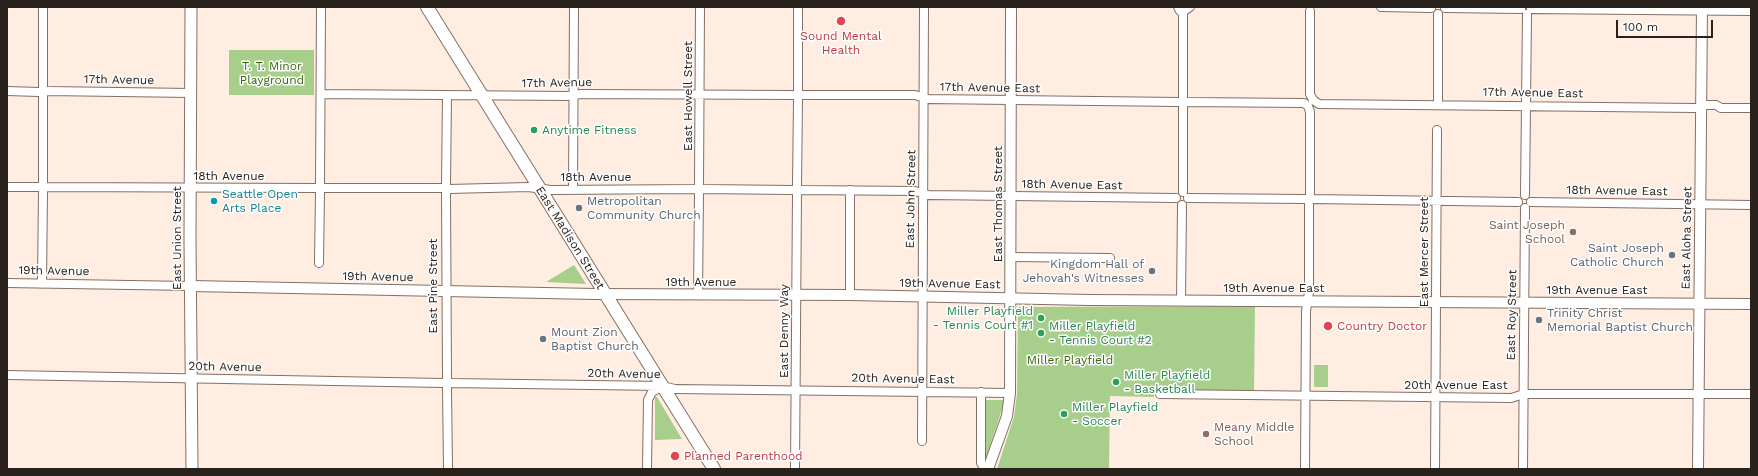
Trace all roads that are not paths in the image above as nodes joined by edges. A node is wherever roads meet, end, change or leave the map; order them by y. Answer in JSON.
{"nodes":[{"id":1,"x":43,"y":7,"type":"edge"},
{"id":2,"x":191,"y":7,"type":"edge"},
{"id":3,"x":321,"y":7,"type":"edge"},
{"id":4,"x":574,"y":7,"type":"edge"},
{"id":5,"x":700,"y":7,"type":"edge"},
{"id":6,"x":798,"y":7,"type":"edge"},
{"id":7,"x":924,"y":7,"type":"edge"},
{"id":8,"x":1012,"y":7,"type":"edge"},
{"id":9,"x":1381,"y":7,"type":"edge"},
{"id":10,"x":1431,"y":7,"type":"edge"},
{"id":11,"x":1445,"y":7,"type":"edge"},
{"id":12,"x":1184,"y":8,"type":"edge"},
{"id":13,"x":1310,"y":8,"type":"edge"},
{"id":14,"x":432,"y":9,"type":"edge"},
{"id":15,"x":1526,"y":9,"type":"edge"},
{"id":16,"x":1702,"y":9,"type":"edge"},
{"id":17,"x":1751,"y":11,"type":"edge"},
{"id":18,"x":1438,"y":14,"type":"junction"},
{"id":19,"x":43,"y":91,"type":"junction"},
{"id":20,"x":7,"y":92,"type":"edge"},
{"id":21,"x":191,"y":93,"type":"junction"},
{"id":22,"x":321,"y":94,"type":"junction"},
{"id":23,"x":447,"y":95,"type":"junction"},
{"id":24,"x":481,"y":95,"type":"junction"},
{"id":25,"x":798,"y":95,"type":"junction"},
{"id":26,"x":574,"y":96,"type":"junction"},
{"id":27,"x":700,"y":96,"type":"junction"},
{"id":28,"x":923,"y":98,"type":"junction"},
{"id":29,"x":1011,"y":100,"type":"junction"},
{"id":30,"x":1183,"y":102,"type":"junction"},
{"id":31,"x":1311,"y":103,"type":"junction"},
{"id":32,"x":1438,"y":104,"type":"junction"},
{"id":33,"x":1526,"y":105,"type":"junction"},
{"id":34,"x":1701,"y":108,"type":"junction"},
{"id":35,"x":1751,"y":108,"type":"edge"},
{"id":36,"x":1437,"y":130,"type":"dead end"},
{"id":37,"x":7,"y":187,"type":"edge"},
{"id":38,"x":42,"y":187,"type":"junction"},
{"id":39,"x":190,"y":188,"type":"junction"},
{"id":40,"x":320,"y":188,"type":"junction"},
{"id":41,"x":539,"y":188,"type":"junction"},
{"id":42,"x":446,"y":189,"type":"junction"},
{"id":43,"x":574,"y":189,"type":"junction"},
{"id":44,"x":699,"y":189,"type":"junction"},
{"id":45,"x":797,"y":190,"type":"junction"},
{"id":46,"x":850,"y":190,"type":"junction"},
{"id":47,"x":922,"y":194,"type":"junction"},
{"id":48,"x":1525,"y":195,"type":"junction"},
{"id":49,"x":1011,"y":196,"type":"junction"},
{"id":50,"x":1184,"y":198,"type":"junction"},
{"id":51,"x":1309,"y":200,"type":"junction"},
{"id":52,"x":1437,"y":201,"type":"junction"},
{"id":53,"x":1518,"y":202,"type":"junction"},
{"id":54,"x":1531,"y":202,"type":"junction"},
{"id":55,"x":1700,"y":204,"type":"junction"},
{"id":56,"x":1751,"y":205,"type":"edge"},
{"id":57,"x":1525,"y":208,"type":"junction"},
{"id":58,"x":1011,"y":257,"type":"junction"},
{"id":59,"x":1110,"y":258,"type":"dead end"},
{"id":60,"x":319,"y":263,"type":"dead end"},
{"id":61,"x":7,"y":283,"type":"edge"},
{"id":62,"x":42,"y":284,"type":"junction"},
{"id":63,"x":190,"y":286,"type":"junction"},
{"id":64,"x":446,"y":291,"type":"junction"},
{"id":65,"x":605,"y":294,"type":"junction"},
{"id":66,"x":698,"y":295,"type":"junction"},
{"id":67,"x":796,"y":295,"type":"junction"},
{"id":68,"x":850,"y":295,"type":"junction"},
{"id":69,"x":922,"y":296,"type":"junction"},
{"id":70,"x":1010,"y":298,"type":"junction"},
{"id":71,"x":1182,"y":300,"type":"junction"},
{"id":72,"x":1307,"y":302,"type":"junction"},
{"id":73,"x":1436,"y":302,"type":"junction"},
{"id":74,"x":1524,"y":302,"type":"junction"},
{"id":75,"x":1700,"y":303,"type":"junction"},
{"id":76,"x":1751,"y":304,"type":"edge"},
{"id":77,"x":7,"y":375,"type":"edge"},
{"id":78,"x":192,"y":378,"type":"junction"},
{"id":79,"x":447,"y":383,"type":"junction"},
{"id":80,"x":632,"y":386,"type":"junction"},
{"id":81,"x":656,"y":386,"type":"junction"},
{"id":82,"x":796,"y":390,"type":"junction"},
{"id":83,"x":922,"y":392,"type":"junction"},
{"id":84,"x":981,"y":392,"type":"junction"},
{"id":85,"x":1010,"y":393,"type":"junction"},
{"id":86,"x":1699,"y":393,"type":"junction"},
{"id":87,"x":1160,"y":394,"type":"dead end"},
{"id":88,"x":1524,"y":394,"type":"junction"},
{"id":89,"x":1751,"y":394,"type":"edge"},
{"id":90,"x":645,"y":395,"type":"junction"},
{"id":91,"x":1305,"y":396,"type":"junction"},
{"id":92,"x":1435,"y":398,"type":"junction"},
{"id":93,"x":647,"y":410,"type":"junction"},
{"id":94,"x":922,"y":441,"type":"dead end"},
{"id":95,"x":192,"y":469,"type":"edge"},
{"id":96,"x":448,"y":469,"type":"edge"},
{"id":97,"x":647,"y":469,"type":"edge"},
{"id":98,"x":714,"y":469,"type":"edge"},
{"id":99,"x":795,"y":469,"type":"edge"},
{"id":100,"x":987,"y":469,"type":"edge"},
{"id":101,"x":1305,"y":469,"type":"edge"},
{"id":102,"x":1435,"y":469,"type":"edge"},
{"id":103,"x":1523,"y":469,"type":"edge"},
{"id":104,"x":1698,"y":469,"type":"edge"}],
"edges":[{"from":1,"to":19,"type":"street"},
{"from":2,"to":21,"type":"main road","name":"East Union Street"},
{"from":3,"to":22,"type":"street"},
{"from":4,"to":26,"type":"street"},
{"from":5,"to":27,"type":"street","name":"East Howell Street"},
{"from":6,"to":25,"type":"street","name":"East Denny Way"},
{"from":7,"to":28,"type":"street","name":"East John Street"},
{"from":8,"to":29,"type":"street","name":"East Thomas Street"},
{"from":9,"to":10,"type":"street"},
{"from":10,"to":18,"type":"street"},
{"from":11,"to":15,"type":"street"},
{"from":11,"to":18,"type":"street"},
{"from":12,"to":30,"type":"street"},
{"from":13,"to":31,"type":"street"},
{"from":14,"to":24,"type":"main road","name":"East Madison Street"},
{"from":15,"to":16,"type":"street"},
{"from":15,"to":33,"type":"street"},
{"from":16,"to":17,"type":"street"},
{"from":16,"to":34,"type":"street","name":"East Aloha Street"},
{"from":18,"to":32,"type":"street"},
{"from":19,"to":20,"type":"street","name":"17th Avenue"},
{"from":19,"to":21,"type":"street","name":"17th Avenue"},
{"from":19,"to":38,"type":"street"},
{"from":21,"to":39,"type":"main road","name":"East Union Street"},
{"from":22,"to":23,"type":"street","name":"17th Avenue"},
{"from":22,"to":40,"type":"street"},
{"from":23,"to":24,"type":"street","name":"17th Avenue"},
{"from":23,"to":42,"type":"street","name":"East Pine Street"},
{"from":24,"to":26,"type":"street","name":"17th Avenue"},
{"from":24,"to":41,"type":"main road","name":"East Madison Street"},
{"from":25,"to":27,"type":"street","name":"17th Avenue"},
{"from":25,"to":28,"type":"street","name":"17th Avenue East"},
{"from":25,"to":45,"type":"street","name":"East Denny Way"},
{"from":26,"to":27,"type":"street","name":"17th Avenue"},
{"from":26,"to":43,"type":"street"},
{"from":27,"to":44,"type":"street","name":"East Howell Street"},
{"from":28,"to":29,"type":"street","name":"17th Avenue East"},
{"from":28,"to":47,"type":"street","name":"East John Street"},
{"from":29,"to":30,"type":"street","name":"17th Avenue East"},
{"from":29,"to":49,"type":"street","name":"East Thomas Street"},
{"from":30,"to":31,"type":"street","name":"17th Avenue East"},
{"from":30,"to":50,"type":"street"},
{"from":31,"to":32,"type":"street","name":"17th Avenue East"},
{"from":31,"to":51,"type":"street"},
{"from":32,"to":33,"type":"street","name":"17th Avenue East"},
{"from":33,"to":34,"type":"street","name":"17th Avenue East"},
{"from":33,"to":48,"type":"street"},
{"from":34,"to":35,"type":"street","name":"17th Avenue East"},
{"from":34,"to":55,"type":"street","name":"East Aloha Street"},
{"from":36,"to":52,"type":"street","name":"East Mercer Street"},
{"from":37,"to":38,"type":"street","name":"18th Avenue"},
{"from":38,"to":39,"type":"street","name":"18th Avenue"},
{"from":38,"to":62,"type":"street"},
{"from":39,"to":40,"type":"street","name":"18th Avenue"},
{"from":39,"to":63,"type":"main road","name":"East Union Street"},
{"from":40,"to":42,"type":"street","name":"18th Avenue"},
{"from":40,"to":60,"type":"street"},
{"from":41,"to":42,"type":"street","name":"18th Avenue"},
{"from":41,"to":43,"type":"street","name":"18th Avenue"},
{"from":41,"to":65,"type":"main road","name":"East Madison Street"},
{"from":42,"to":64,"type":"street","name":"East Pine Street"},
{"from":43,"to":44,"type":"street","name":"18th Avenue"},
{"from":44,"to":45,"type":"street","name":"18th Avenue"},
{"from":44,"to":66,"type":"street","name":"East Howell Street"},
{"from":45,"to":46,"type":"street","name":"18th Avenue East"},
{"from":45,"to":67,"type":"street","name":"East Denny Way"},
{"from":46,"to":47,"type":"street","name":"18th Avenue East"},
{"from":46,"to":68,"type":"street"},
{"from":47,"to":49,"type":"street","name":"18th Avenue East"},
{"from":47,"to":69,"type":"street","name":"East John Street"},
{"from":48,"to":53,"type":"street"},
{"from":48,"to":54,"type":"street"},
{"from":49,"to":50,"type":"street","name":"18th Avenue East"},
{"from":49,"to":58,"type":"street","name":"East Thomas Street"},
{"from":50,"to":51,"type":"street"},
{"from":50,"to":71,"type":"street"},
{"from":51,"to":52,"type":"street"},
{"from":51,"to":72,"type":"street"},
{"from":52,"to":53,"type":"street"},
{"from":52,"to":73,"type":"street","name":"East Mercer Street"},
{"from":53,"to":57,"type":"street"},
{"from":54,"to":55,"type":"street","name":"18th Avenue East"},
{"from":54,"to":57,"type":"street"},
{"from":55,"to":56,"type":"street","name":"18th Avenue East"},
{"from":55,"to":75,"type":"street","name":"East Aloha Street"},
{"from":57,"to":74,"type":"street","name":"East Roy Street"},
{"from":58,"to":59,"type":"street"},
{"from":58,"to":70,"type":"street","name":"East Thomas Street"},
{"from":61,"to":62,"type":"street","name":"19th Avenue"},
{"from":62,"to":63,"type":"street","name":"19th Avenue"},
{"from":63,"to":64,"type":"street","name":"19th Avenue"},
{"from":63,"to":78,"type":"main road","name":"East Union Street"},
{"from":64,"to":65,"type":"street","name":"19th Avenue"},
{"from":64,"to":79,"type":"street","name":"East Pine Street"},
{"from":65,"to":66,"type":"street","name":"19th Avenue"},
{"from":65,"to":81,"type":"main road","name":"East Madison Street"},
{"from":66,"to":67,"type":"street","name":"19th Avenue"},
{"from":67,"to":68,"type":"street","name":"19th Avenue East"},
{"from":67,"to":82,"type":"street","name":"East Denny Way"},
{"from":68,"to":69,"type":"street","name":"19th Avenue East"},
{"from":69,"to":70,"type":"street","name":"19th Avenue East"},
{"from":69,"to":83,"type":"street","name":"East John Street"},
{"from":70,"to":71,"type":"street","name":"19th Avenue East"},
{"from":70,"to":85,"type":"street","name":"East Thomas Street"},
{"from":71,"to":72,"type":"street","name":"19th Avenue East"},
{"from":72,"to":73,"type":"street","name":"19th Avenue East"},
{"from":72,"to":91,"type":"street"},
{"from":73,"to":74,"type":"street","name":"19th Avenue East"},
{"from":73,"to":92,"type":"street","name":"East Mercer Street"},
{"from":74,"to":75,"type":"street","name":"19th Avenue East"},
{"from":74,"to":88,"type":"street","name":"East Roy Street"},
{"from":75,"to":76,"type":"street","name":"19th Avenue East"},
{"from":75,"to":86,"type":"street","name":"East Aloha Street"},
{"from":77,"to":78,"type":"street","name":"20th Avenue"},
{"from":78,"to":79,"type":"street","name":"20th Avenue"},
{"from":78,"to":95,"type":"main road","name":"East Union Street"},
{"from":79,"to":80,"type":"street","name":"20th Avenue"},
{"from":79,"to":96,"type":"street","name":"East Pine Street"},
{"from":80,"to":81,"type":"street","name":"20th Avenue"},
{"from":80,"to":90,"type":"street"},
{"from":81,"to":82,"type":"street","name":"20th Avenue"},
{"from":81,"to":90,"type":"street"},
{"from":81,"to":93,"type":"street"},
{"from":81,"to":98,"type":"main road","name":"East Madison Street"},
{"from":82,"to":83,"type":"street","name":"20th Avenue East"},
{"from":82,"to":99,"type":"street","name":"East Denny Way"},
{"from":83,"to":84,"type":"street","name":"20th Avenue East"},
{"from":83,"to":94,"type":"street","name":"East John Street"},
{"from":84,"to":85,"type":"street","name":"20th Avenue East"},
{"from":84,"to":100,"type":"street"},
{"from":85,"to":100,"type":"street","name":"East Thomas Street"},
{"from":86,"to":88,"type":"street","name":"20th Avenue East"},
{"from":86,"to":89,"type":"street","name":"20th Avenue East"},
{"from":86,"to":104,"type":"street","name":"East Aloha Street"},
{"from":87,"to":91,"type":"street","name":"20th Avenue East"},
{"from":88,"to":92,"type":"street","name":"20th Avenue East"},
{"from":88,"to":103,"type":"street","name":"East Roy Street"},
{"from":90,"to":93,"type":"street"},
{"from":91,"to":92,"type":"street","name":"20th Avenue East"},
{"from":91,"to":101,"type":"street"},
{"from":92,"to":102,"type":"street","name":"East Mercer Street"},
{"from":93,"to":97,"type":"street"}]}
